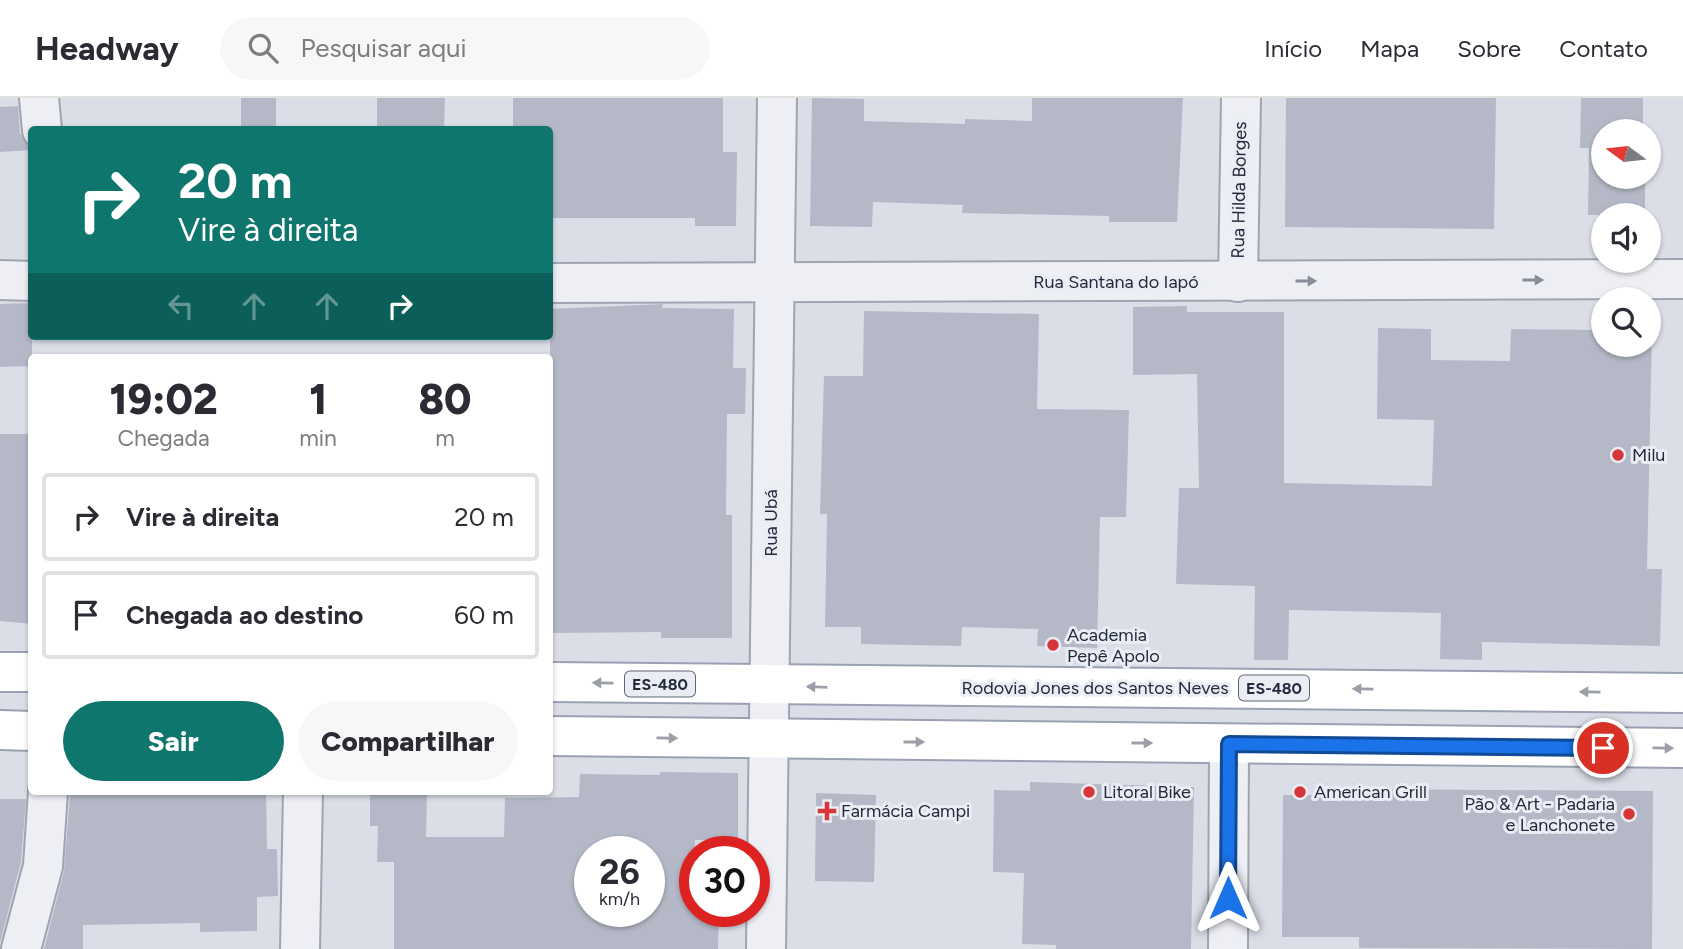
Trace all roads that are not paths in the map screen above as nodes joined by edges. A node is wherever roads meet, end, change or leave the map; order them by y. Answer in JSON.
{"nodes":[{"id":1,"x":39,"y":98,"type":"edge"},
{"id":2,"x":777,"y":98,"type":"edge"},
{"id":3,"x":1241,"y":98,"type":"edge"},
{"id":4,"x":42,"y":126,"type":"edge"},
{"id":5,"x":0,"y":279,"type":"edge"},
{"id":6,"x":1683,"y":279,"type":"edge"},
{"id":7,"x":28,"y":281,"type":"edge"},
{"id":8,"x":553,"y":282,"type":"edge"},
{"id":9,"x":1238,"y":282,"type":"junction"},
{"id":10,"x":772,"y":283,"type":"junction"},
{"id":11,"x":0,"y":672,"type":"edge"},
{"id":12,"x":28,"y":672,"type":"edge"},
{"id":13,"x":553,"y":682,"type":"edge"},
{"id":14,"x":770,"y":686,"type":"junction"},
{"id":15,"x":1683,"y":693,"type":"edge"},
{"id":16,"x":0,"y":730,"type":"edge"},
{"id":17,"x":28,"y":731,"type":"edge"},
{"id":18,"x":553,"y":736,"type":"edge"},
{"id":19,"x":769,"y":739,"type":"junction"},
{"id":20,"x":1229,"y":744,"type":"junction"},
{"id":21,"x":1683,"y":748,"type":"edge"},
{"id":22,"x":48,"y":795,"type":"edge"},
{"id":23,"x":303,"y":795,"type":"edge"},
{"id":24,"x":21,"y":949,"type":"edge"},
{"id":25,"x":300,"y":949,"type":"edge"},
{"id":26,"x":766,"y":949,"type":"edge"},
{"id":27,"x":1228,"y":949,"type":"edge"}],
"edges":[{"from":1,"to":4,"type":"street"},
{"from":2,"to":10,"type":"street","name":"Rua Ubá"},
{"from":3,"to":9,"type":"street","name":"Rua Hilda Borges"},
{"from":5,"to":7,"type":"street"},
{"from":9,"to":6,"type":"street","name":"Rua Santana do Iapó","one_way":true},
{"from":8,"to":10,"type":"street","name":"Rua Santana do Iapó"},
{"from":9,"to":10,"type":"street","name":"Rua Santana do Iapó"},
{"from":10,"to":14,"type":"street","name":"Rua Ubá"},
{"from":11,"to":12,"type":"main road"},
{"from":14,"to":13,"type":"main road","name":"Rodovia Jones dos Santos Neves","number":"ES-480","one_way":true},
{"from":15,"to":14,"type":"main road","name":"Rodovia Jones dos Santos Neves","number":"ES-480","one_way":true},
{"from":14,"to":19,"type":"street","name":"Rua Ubá"},
{"from":16,"to":17,"type":"main road"},
{"from":18,"to":19,"type":"main road","one_way":true},
{"from":19,"to":20,"type":"main road","one_way":true},
{"from":19,"to":26,"type":"street","name":"Rua Ubá"},
{"from":20,"to":21,"type":"main road","one_way":true},
{"from":20,"to":27,"type":"street"},
{"from":22,"to":24,"type":"street"},
{"from":23,"to":25,"type":"street"}]}
